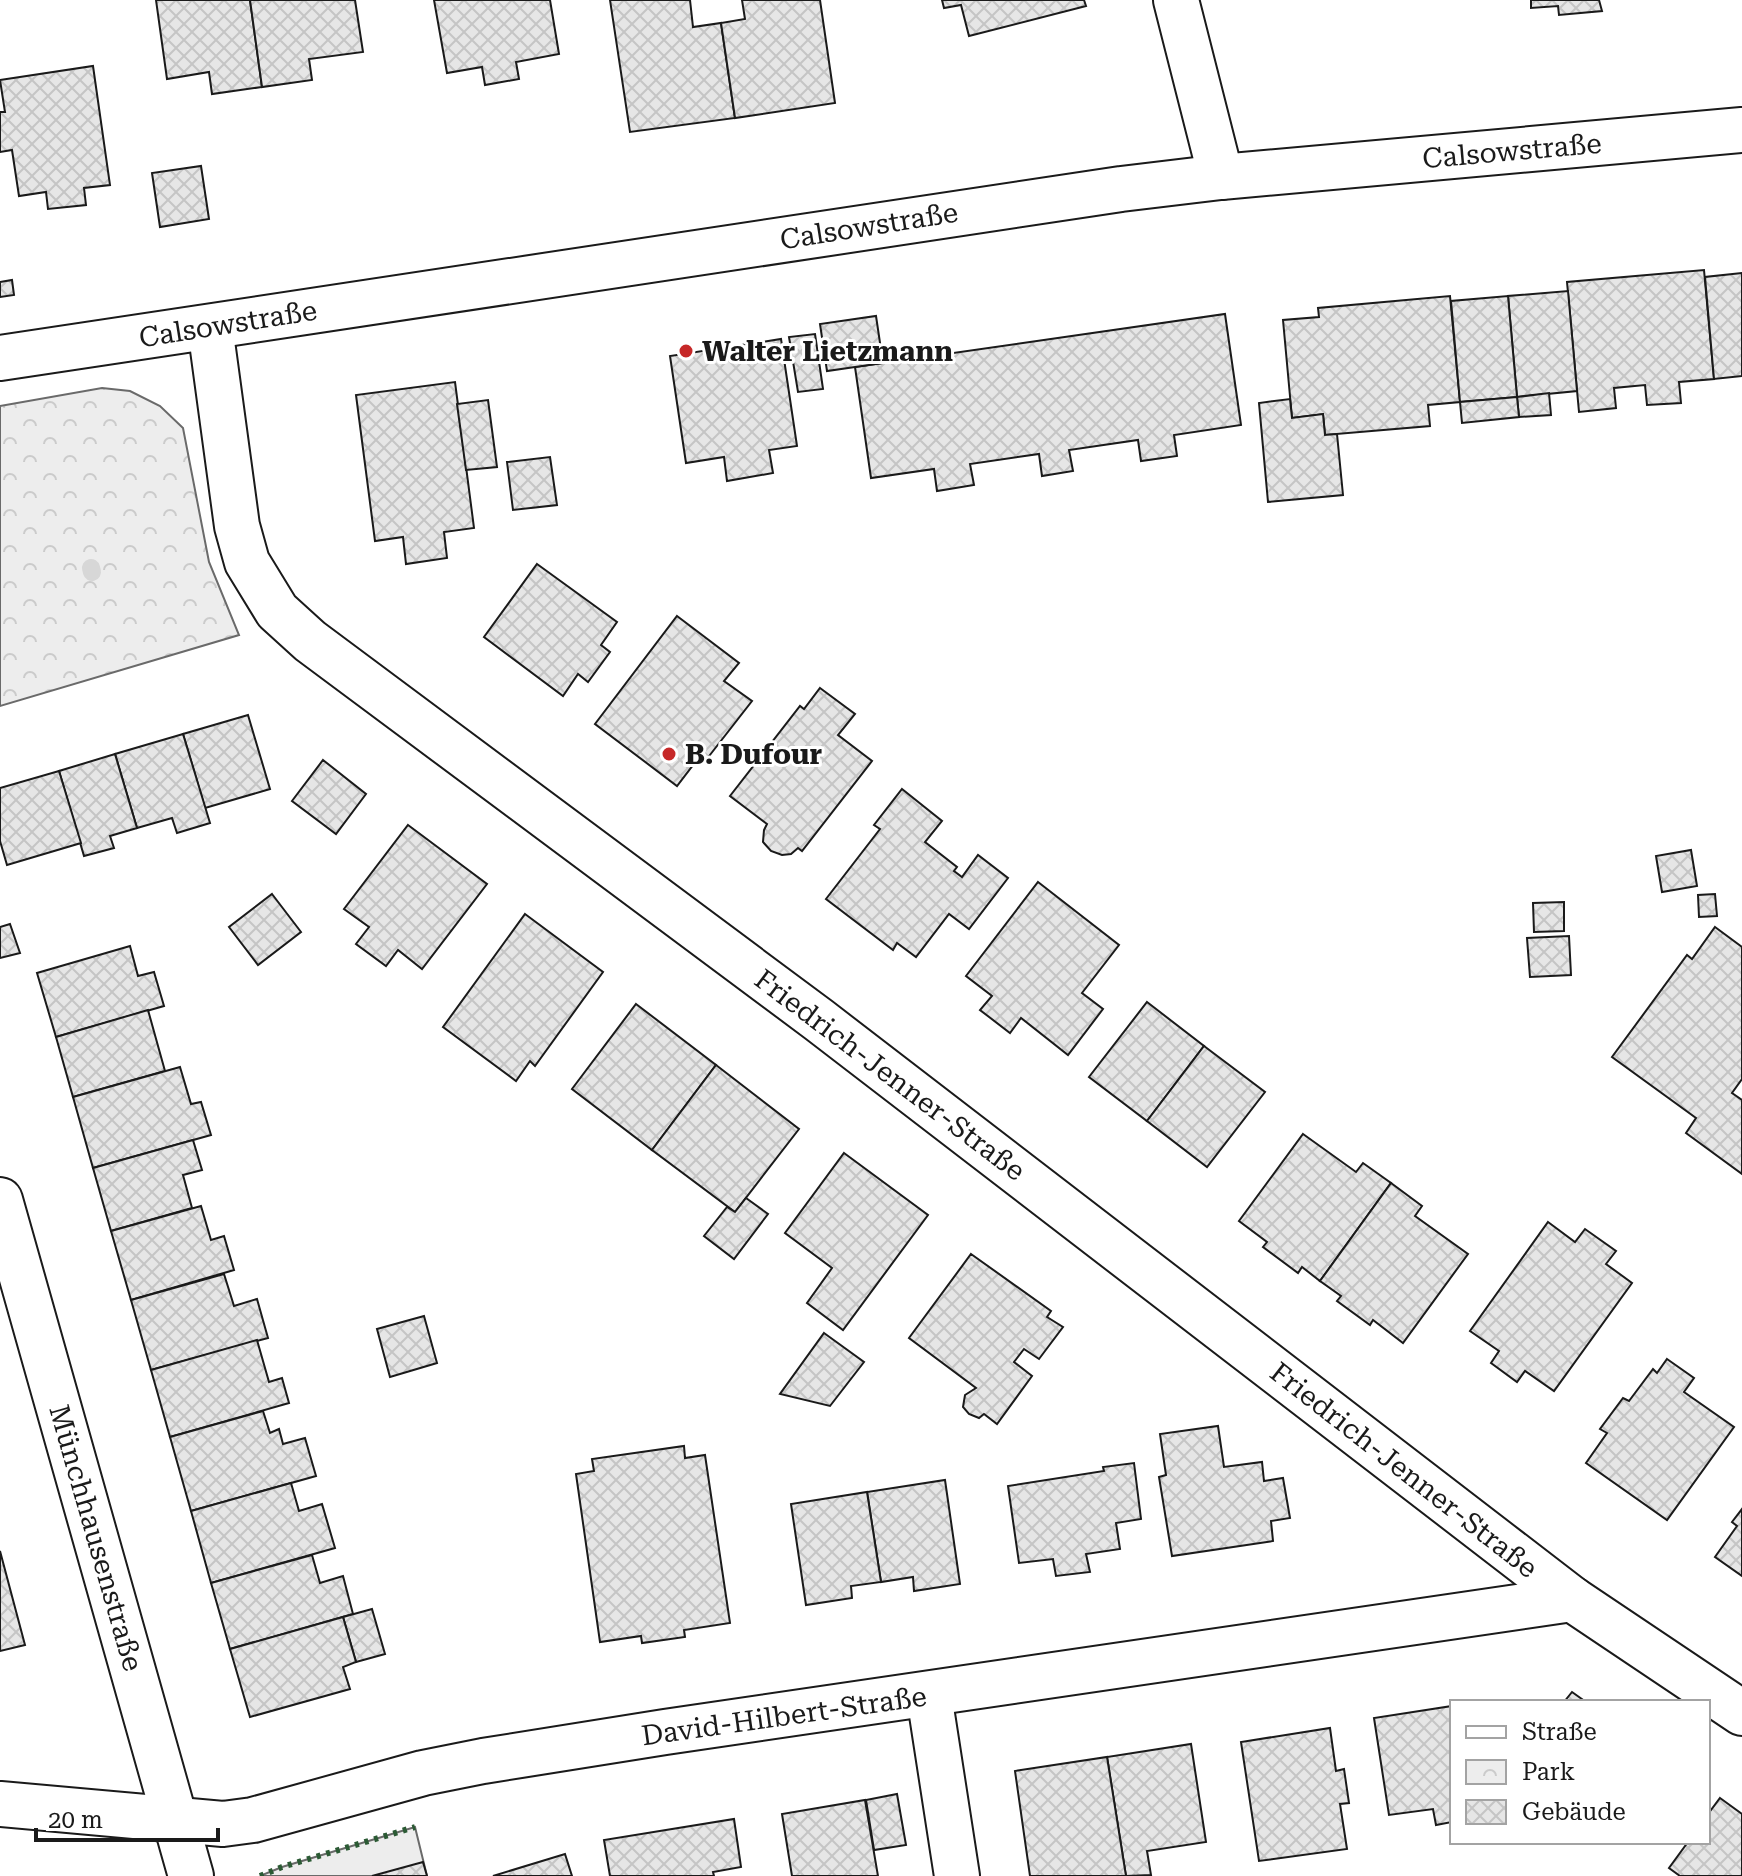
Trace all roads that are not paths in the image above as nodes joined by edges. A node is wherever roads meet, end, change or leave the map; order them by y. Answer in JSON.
{"nodes":[{"id":1,"x":1176,"y":0,"type":"edge"},
{"id":2,"x":1742,"y":130,"type":"edge"},
{"id":3,"x":1221,"y":177,"type":"junction"},
{"id":4,"x":210,"y":327,"type":"junction"},
{"id":5,"x":0,"y":358,"type":"edge"},
{"id":6,"x":0,"y":1200,"type":"edge"},
{"id":7,"x":1572,"y":1599,"type":"junction"},
{"id":8,"x":929,"y":1695,"type":"junction"},
{"id":9,"x":1742,"y":1713,"type":"edge"},
{"id":10,"x":0,"y":1804,"type":"edge"},
{"id":11,"x":175,"y":1820,"type":"junction"},
{"id":12,"x":191,"y":1876,"type":"edge"},
{"id":13,"x":957,"y":1876,"type":"edge"}],
"edges":[{"from":1,"to":3,"type":"street"},
{"from":2,"to":3,"type":"street","name":"Calsowstraße"},
{"from":3,"to":4,"type":"street","name":"Calsowstraße"},
{"from":4,"to":5,"type":"street","name":"Calsowstraße"},
{"from":4,"to":7,"type":"street","name":"Friedrich-Jenner-Straße"},
{"from":6,"to":11,"type":"street","name":"Münchhausenstraße"},
{"from":7,"to":8,"type":"street","name":"David-Hilbert-Straße"},
{"from":7,"to":9,"type":"street","name":"Friedrich-Jenner-Straße"},
{"from":8,"to":11,"type":"street","name":"David-Hilbert-Straße"},
{"from":8,"to":13,"type":"street"},
{"from":10,"to":11,"type":"street","name":"David-Hilbert-Straße"},
{"from":11,"to":12,"type":"street","name":"Münchhausenstraße"}]}
